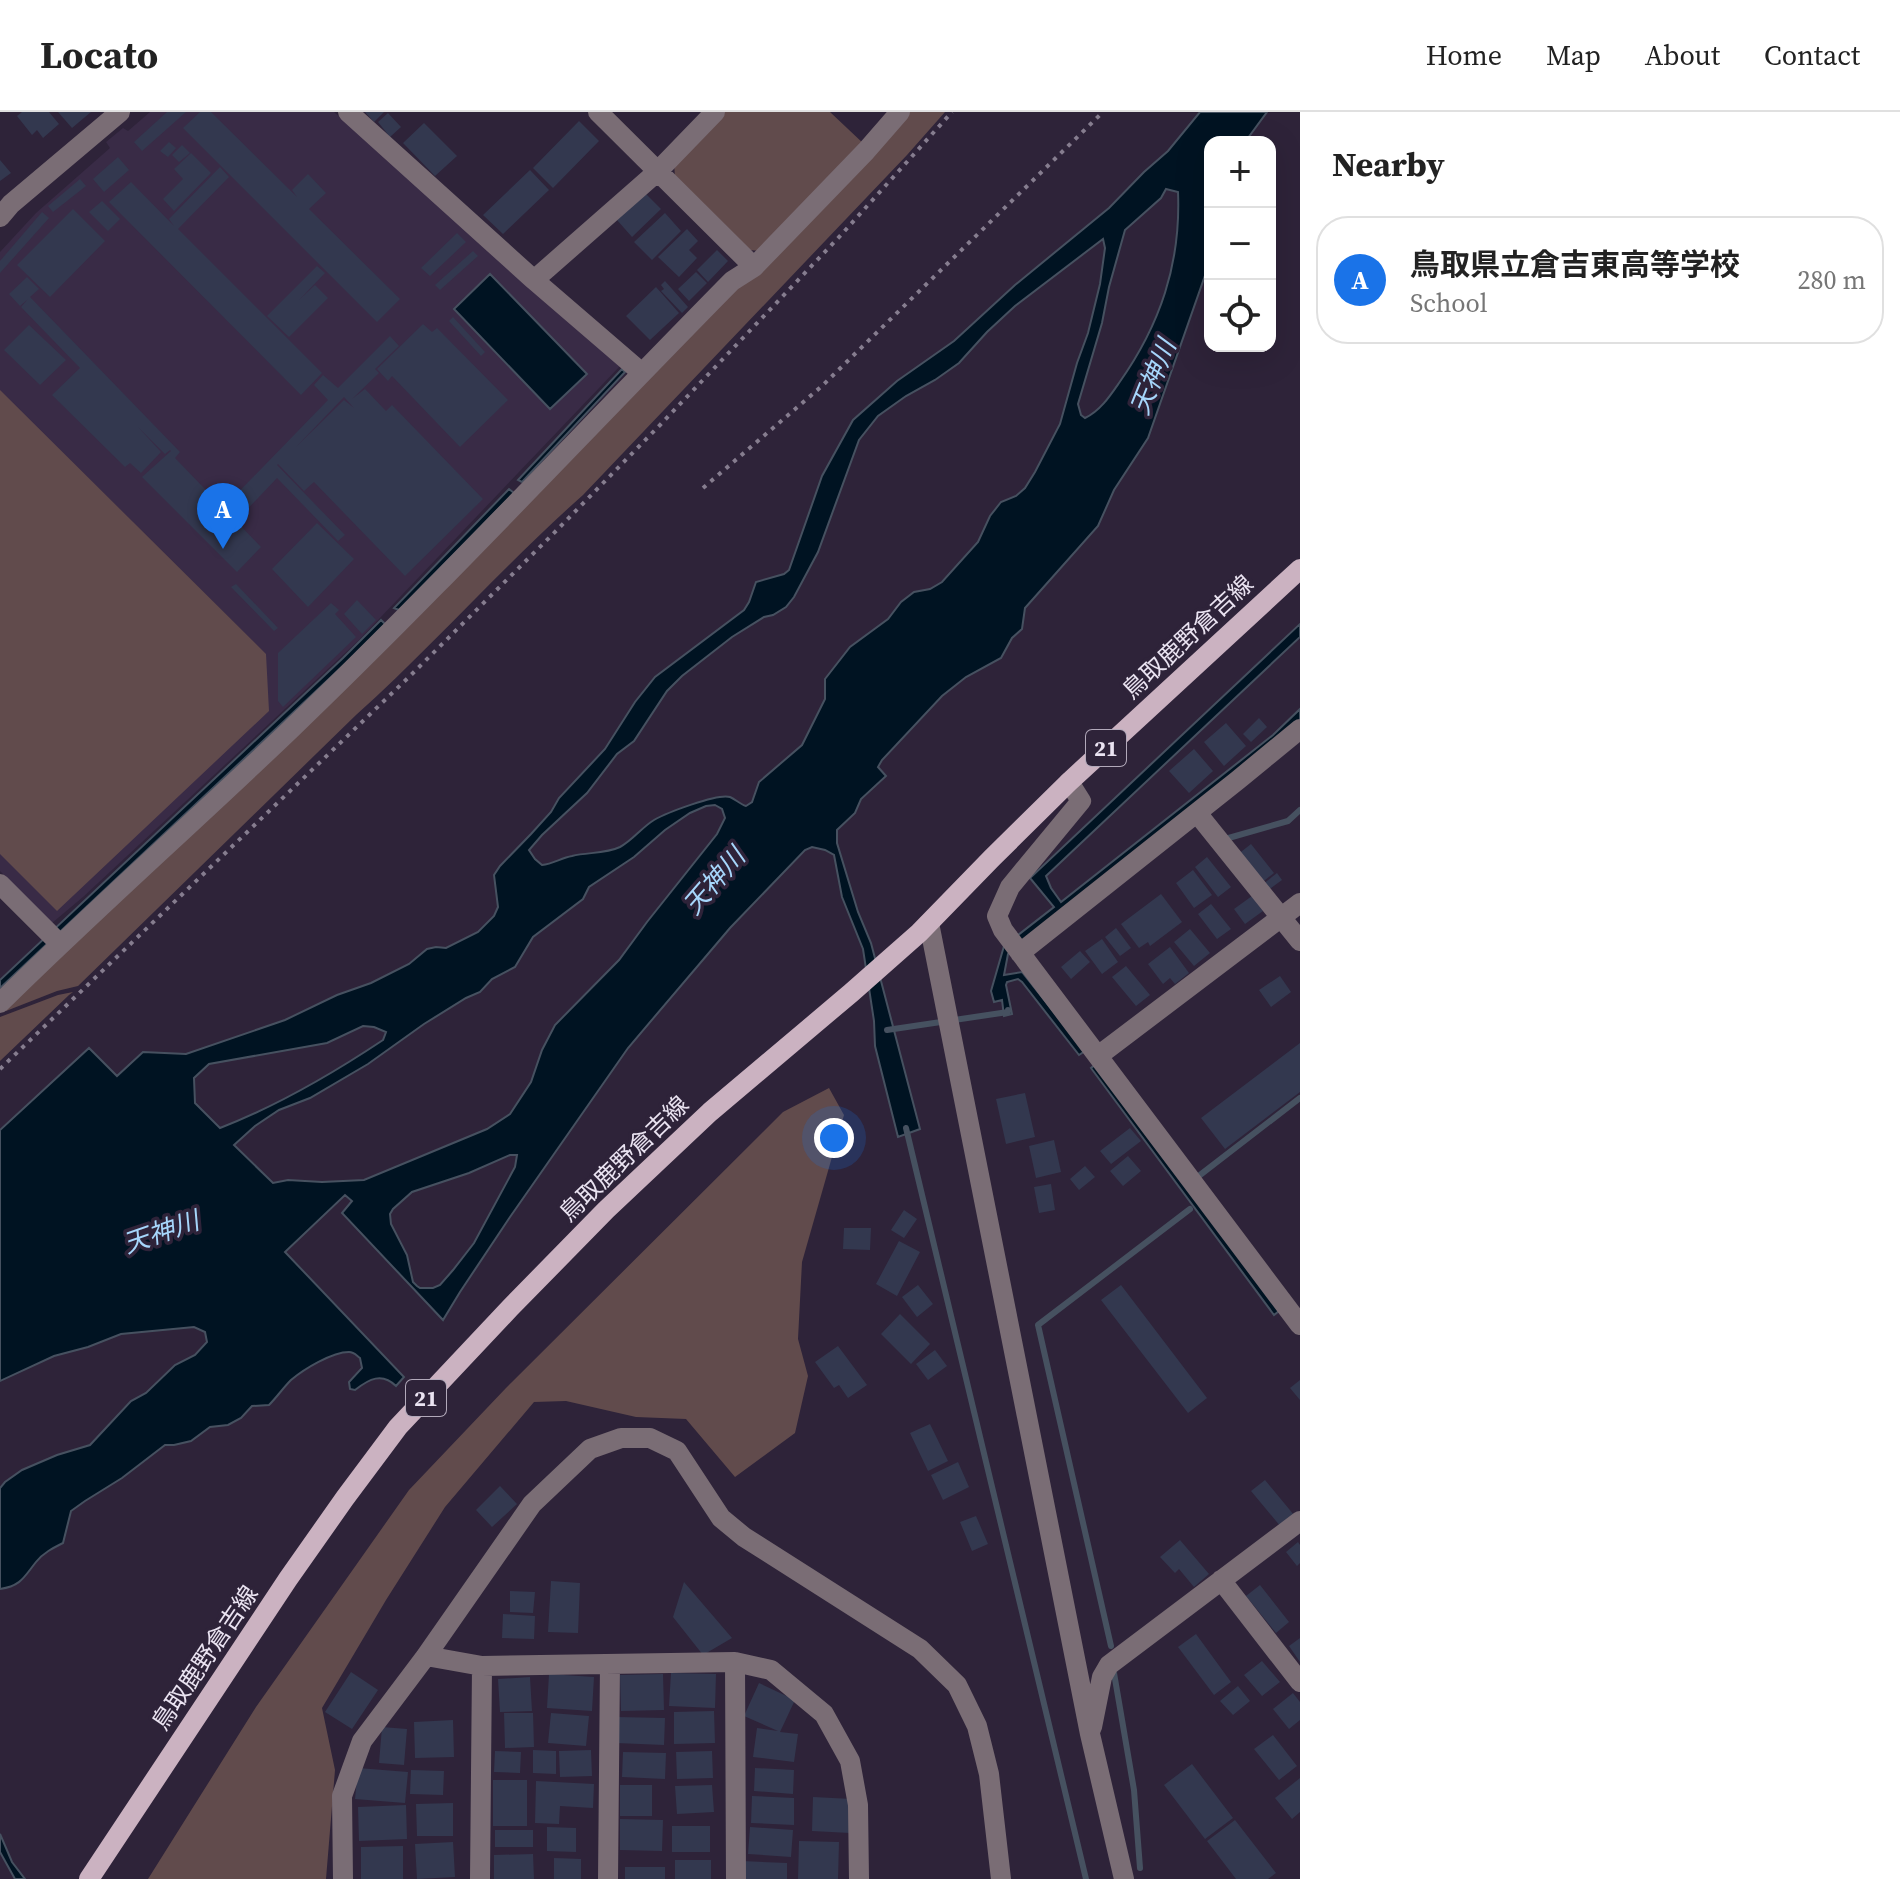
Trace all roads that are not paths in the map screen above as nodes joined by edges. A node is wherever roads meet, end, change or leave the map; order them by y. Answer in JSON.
{"nodes":[{"id":1,"x":120,"y":112,"type":"edge"},
{"id":2,"x":348,"y":112,"type":"edge"},
{"id":3,"x":598,"y":112,"type":"edge"},
{"id":4,"x":715,"y":112,"type":"edge"},
{"id":5,"x":900,"y":112,"type":"edge"},
{"id":6,"x":657,"y":172,"type":"junction"},
{"id":7,"x":0,"y":217,"type":"edge"},
{"id":8,"x":754,"y":267,"type":"junction"},
{"id":9,"x":534,"y":280,"type":"junction"},
{"id":10,"x":642,"y":373,"type":"junction"},
{"id":11,"x":1300,"y":569,"type":"edge"},
{"id":12,"x":1300,"y":729,"type":"edge"},
{"id":13,"x":1069,"y":782,"type":"junction"},
{"id":14,"x":1197,"y":813,"type":"junction"},
{"id":15,"x":0,"y":884,"type":"edge"},
{"id":16,"x":1300,"y":903,"type":"edge"},
{"id":17,"x":1282,"y":917,"type":"junction"},
{"id":18,"x":924,"y":928,"type":"junction"},
{"id":19,"x":1300,"y":941,"type":"edge"},
{"id":20,"x":60,"y":944,"type":"junction"},
{"id":21,"x":1020,"y":953,"type":"junction"},
{"id":22,"x":0,"y":1003,"type":"edge"},
{"id":23,"x":1098,"y":1056,"type":"junction"},
{"id":24,"x":1300,"y":1325,"type":"edge"},
{"id":25,"x":1300,"y":1521,"type":"edge"},
{"id":26,"x":1221,"y":1580,"type":"junction"},
{"id":27,"x":426,"y":1656,"type":"junction"},
{"id":28,"x":735,"y":1662,"type":"junction"},
{"id":29,"x":610,"y":1664,"type":"junction"},
{"id":30,"x":482,"y":1666,"type":"junction"},
{"id":31,"x":1300,"y":1682,"type":"edge"},
{"id":32,"x":1090,"y":1734,"type":"junction"},
{"id":33,"x":89,"y":1879,"type":"edge"},
{"id":34,"x":343,"y":1879,"type":"edge"},
{"id":35,"x":480,"y":1879,"type":"edge"},
{"id":36,"x":608,"y":1879,"type":"edge"},
{"id":37,"x":736,"y":1879,"type":"edge"},
{"id":38,"x":859,"y":1879,"type":"edge"},
{"id":39,"x":1001,"y":1879,"type":"edge"},
{"id":40,"x":1124,"y":1879,"type":"edge"}],
"edges":[{"from":1,"to":7,"type":"street"},
{"from":2,"to":9,"type":"street"},
{"from":3,"to":6,"type":"street"},
{"from":4,"to":6,"type":"street"},
{"from":5,"to":8,"type":"street"},
{"from":6,"to":8,"type":"street"},
{"from":6,"to":9,"type":"street"},
{"from":8,"to":10,"type":"street"},
{"from":9,"to":10,"type":"street"},
{"from":10,"to":20,"type":"street"},
{"from":11,"to":13,"type":"main road","name":"鳥取鹿野倉吉線","number":"21"},
{"from":12,"to":14,"type":"street"},
{"from":13,"to":18,"type":"main road","name":"鳥取鹿野倉吉線","number":"21"},
{"from":13,"to":21,"type":"street"},
{"from":14,"to":17,"type":"street"},
{"from":14,"to":21,"type":"street"},
{"from":15,"to":20,"type":"street"},
{"from":16,"to":17,"type":"street"},
{"from":17,"to":19,"type":"street"},
{"from":17,"to":23,"type":"street"},
{"from":18,"to":32,"type":"street"},
{"from":18,"to":33,"type":"main road","name":"鳥取鹿野倉吉線","number":"21"},
{"from":20,"to":22,"type":"street"},
{"from":21,"to":23,"type":"street"},
{"from":23,"to":24,"type":"street"},
{"from":25,"to":26,"type":"street"},
{"from":26,"to":31,"type":"street"},
{"from":26,"to":32,"type":"street"},
{"from":27,"to":30,"type":"street"},
{"from":27,"to":34,"type":"street"},
{"from":27,"to":39,"type":"street"},
{"from":28,"to":29,"type":"street"},
{"from":28,"to":37,"type":"street"},
{"from":28,"to":38,"type":"street"},
{"from":29,"to":30,"type":"street"},
{"from":29,"to":36,"type":"street"},
{"from":30,"to":35,"type":"street"},
{"from":32,"to":40,"type":"street"}]}
